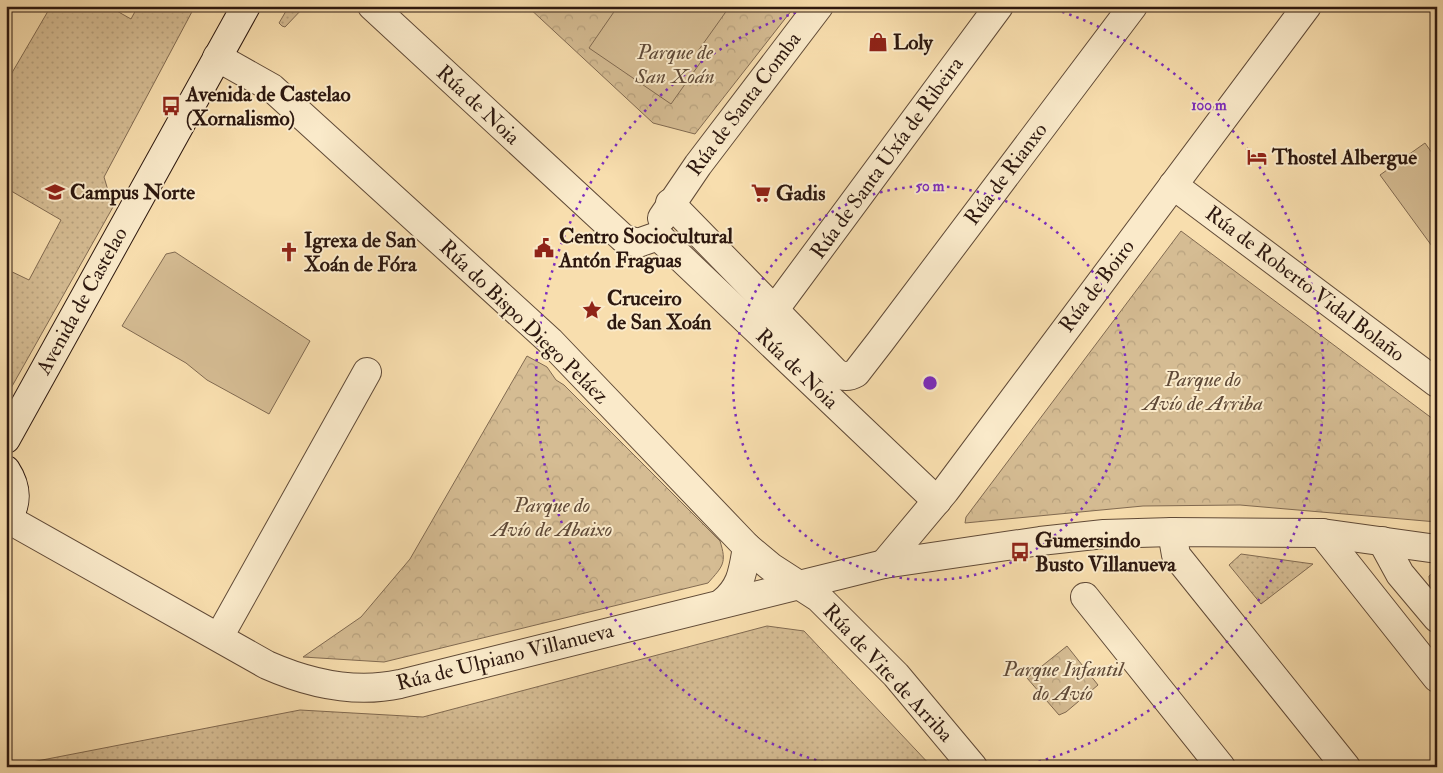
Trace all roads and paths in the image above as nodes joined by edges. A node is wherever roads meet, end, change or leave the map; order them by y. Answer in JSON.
{"nodes":[{"id":1,"x":246,"y":6,"type":"edge"},
{"id":2,"x":372,"y":6,"type":"edge"},
{"id":3,"x":819,"y":6,"type":"edge"},
{"id":4,"x":999,"y":6,"type":"edge"},
{"id":5,"x":1133,"y":6,"type":"edge"},
{"id":6,"x":1307,"y":6,"type":"edge"},
{"id":7,"x":217,"y":57,"type":"junction"},
{"id":8,"x":1174,"y":185,"type":"junction"},
{"id":9,"x":670,"y":202,"type":"junction"},
{"id":10,"x":658,"y":236,"type":"junction"},
{"id":11,"x":775,"y":310,"type":"junction"},
{"id":12,"x":880,"y":342,"type":"joint"},
{"id":13,"x":367,"y":372,"type":"dead end"},
{"id":14,"x":1437,"y":383,"type":"edge"},
{"id":15,"x":6,"y":439,"type":"edge"},
{"id":16,"x":6,"y":470,"type":"edge"},
{"id":17,"x":937,"y":501,"type":"junction"},
{"id":18,"x":7,"y":520,"type":"edge"},
{"id":19,"x":1172,"y":532,"type":"junction"},
{"id":20,"x":1322,"y":533,"type":"junction"},
{"id":21,"x":1382,"y":541,"type":"junction"},
{"id":22,"x":747,"y":547,"type":"junction"},
{"id":23,"x":1437,"y":548,"type":"edge"},
{"id":24,"x":884,"y":564,"type":"junction"},
{"id":25,"x":797,"y":585,"type":"junction"},
{"id":26,"x":1085,"y":597,"type":"dead end"},
{"id":27,"x":722,"y":603,"type":"junction"},
{"id":28,"x":1437,"y":618,"type":"edge"},
{"id":29,"x":220,"y":638,"type":"junction"},
{"id":30,"x":1437,"y":678,"type":"edge"},
{"id":31,"x":973,"y":767,"type":"edge"},
{"id":32,"x":1221,"y":767,"type":"edge"},
{"id":33,"x":1346,"y":767,"type":"edge"}],
"edges":[{"from":1,"to":7,"type":"street","name":"Avenida de Castelao"},
{"from":2,"to":10,"type":"street","name":"Rúa de Noia"},
{"from":3,"to":9,"type":"street","name":"Rúa de Santa Comba"},
{"from":4,"to":11,"type":"street","name":"Rúa de Santa Uxía de Ribeira"},
{"from":5,"to":12,"type":"street","name":"Rúa de Rianxo"},
{"from":6,"to":8,"type":"street","name":"Rúa de Boiro"},
{"from":7,"to":15,"type":"street","name":"Avenida de Castelao"},
{"from":7,"to":22,"type":"street","name":"Rúa do Bispo Diego Peláez"},
{"from":8,"to":14,"type":"street","name":"Rúa de Roberto Vidal Bolaño"},
{"from":8,"to":17,"type":"street","name":"Rúa de Boiro"},
{"from":9,"to":10,"type":"street"},
{"from":9,"to":11,"type":"street","name":"Rúa de Noia"},
{"from":10,"to":17,"type":"street","name":"Rúa de Noia"},
{"from":11,"to":12,"type":"street","name":"Rúa de Noia"},
{"from":13,"to":29,"type":"street"},
{"from":16,"to":18,"type":"street"},
{"from":17,"to":24,"type":"street","name":"Rúa de Boiro"},
{"from":18,"to":29,"type":"street","name":"Rúa de Ulpiano Villanueva"},
{"from":19,"to":20,"type":"street","name":"Rúa de Ulpiano Villanueva"},
{"from":19,"to":24,"type":"street","name":"Rúa de Ulpiano Villanueva"},
{"from":19,"to":33,"type":"street"},
{"from":20,"to":21,"type":"street","name":"Rúa de Ulpiano Villanueva"},
{"from":20,"to":30,"type":"street"},
{"from":21,"to":23,"type":"street","name":"Rúa de Ulpiano Villanueva"},
{"from":21,"to":28,"type":"street"},
{"from":22,"to":25,"type":"street","name":"Rúa do Bispo Diego Peláez"},
{"from":22,"to":27,"type":"street"},
{"from":24,"to":25,"type":"street","name":"Rúa de Ulpiano Villanueva"},
{"from":25,"to":27,"type":"street","name":"Rúa de Ulpiano Villanueva"},
{"from":25,"to":31,"type":"street","name":"Rúa de Vite de Arriba"},
{"from":26,"to":32,"type":"street"},
{"from":27,"to":29,"type":"street","name":"Rúa de Ulpiano Villanueva"}]}
